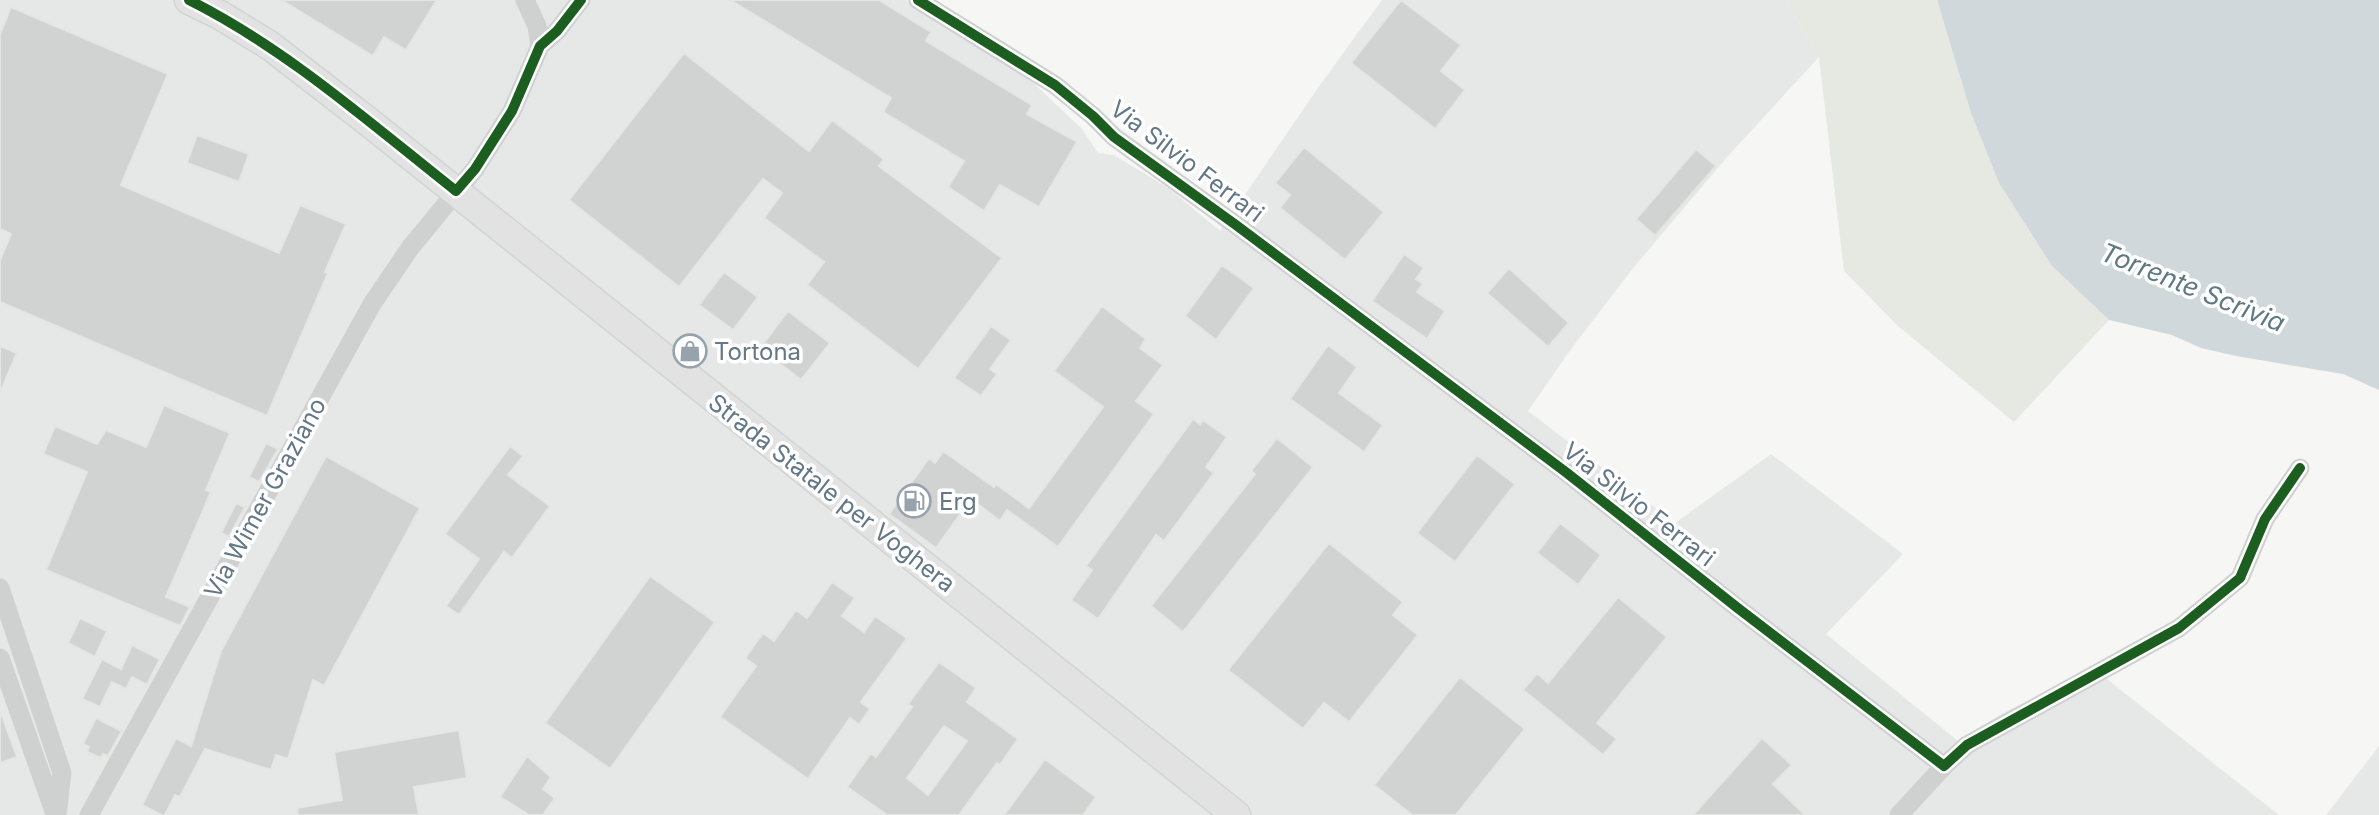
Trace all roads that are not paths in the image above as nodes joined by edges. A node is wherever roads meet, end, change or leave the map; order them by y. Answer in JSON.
{"nodes":[{"id":1,"x":189,"y":0,"type":"edge"},
{"id":2,"x":525,"y":0,"type":"edge"},
{"id":3,"x":581,"y":0,"type":"edge"},
{"id":4,"x":918,"y":0,"type":"edge"},
{"id":5,"x":540,"y":46,"type":"junction"},
{"id":6,"x":456,"y":191,"type":"junction"},
{"id":7,"x":2300,"y":468,"type":"dead end"},
{"id":8,"x":0,"y":589,"type":"edge"},
{"id":9,"x":0,"y":658,"type":"edge"},
{"id":10,"x":1944,"y":766,"type":"junction"},
{"id":11,"x":56,"y":815,"type":"edge"},
{"id":12,"x":89,"y":815,"type":"edge"},
{"id":13,"x":1236,"y":815,"type":"edge"},
{"id":14,"x":1899,"y":815,"type":"edge"}],
"edges":[{"from":1,"to":6,"type":"main road","name":"Strada Statale per Voghera"},
{"from":2,"to":5,"type":"street"},
{"from":3,"to":5,"type":"street"},
{"from":4,"to":10,"type":"street","name":"Via Silvio Ferrari"},
{"from":5,"to":6,"type":"street","name":"Via Wimer Graziano"},
{"from":6,"to":12,"type":"street","name":"Via Wimer Graziano"},
{"from":6,"to":13,"type":"main road","name":"Strada Statale per Voghera"},
{"from":7,"to":10,"type":"street"},
{"from":8,"to":11,"type":"street"},
{"from":9,"to":11,"type":"street"},
{"from":10,"to":14,"type":"street"}]}
